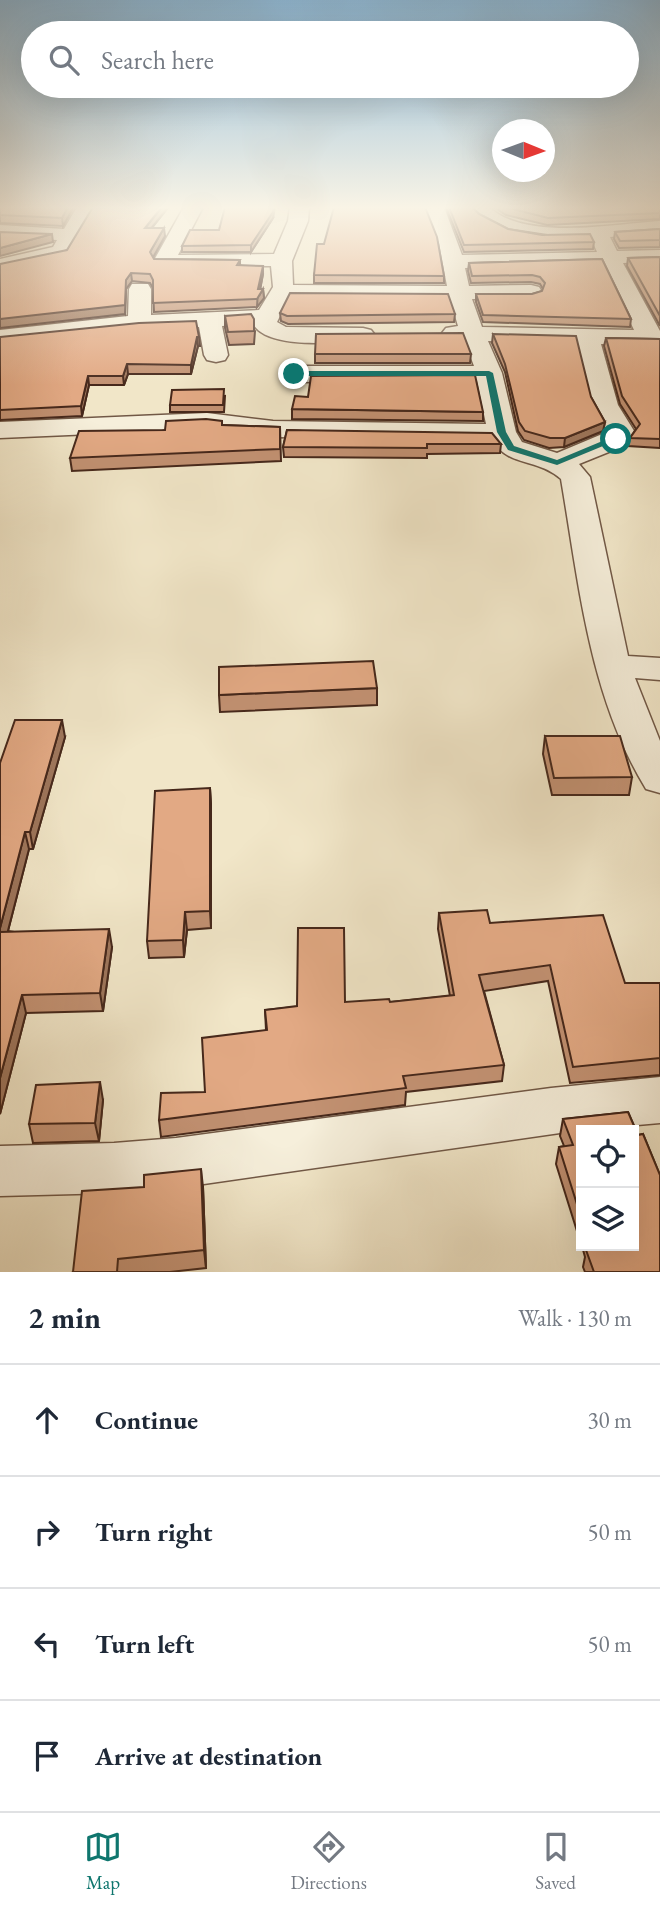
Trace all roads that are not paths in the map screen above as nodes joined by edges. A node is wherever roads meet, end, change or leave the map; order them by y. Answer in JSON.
{"nodes":[{"id":1,"x":283,"y":266,"type":"edge"},
{"id":2,"x":453,"y":266,"type":"edge"},
{"id":3,"x":613,"y":266,"type":"edge"},
{"id":4,"x":140,"y":289,"type":"dead end"},
{"id":5,"x":282,"y":290,"type":"junction"},
{"id":6,"x":459,"y":292,"type":"junction"},
{"id":7,"x":531,"y":292,"type":"edge"},
{"id":8,"x":266,"y":317,"type":"junction"},
{"id":9,"x":209,"y":318,"type":"junction"},
{"id":10,"x":140,"y":322,"type":"junction"},
{"id":11,"x":472,"y":332,"type":"junction"},
{"id":12,"x":431,"y":333,"type":"edge"},
{"id":13,"x":390,"y":334,"type":"edge"},
{"id":14,"x":587,"y":335,"type":"junction"},
{"id":15,"x":0,"y":337,"type":"edge"},
{"id":16,"x":654,"y":338,"type":"edge"},
{"id":17,"x":216,"y":355,"type":"dead end"},
{"id":18,"x":489,"y":373,"type":"junction"},
{"id":19,"x":294,"y":374,"type":"dead end"},
{"id":20,"x":0,"y":430,"type":"edge"},
{"id":21,"x":502,"y":432,"type":"junction"},
{"id":22,"x":557,"y":463,"type":"junction"},
{"id":23,"x":612,"y":666,"type":"junction"},
{"id":24,"x":660,"y":668,"type":"edge"},
{"id":25,"x":660,"y":779,"type":"edge"},
{"id":26,"x":660,"y":1100,"type":"edge"},
{"id":27,"x":0,"y":1171,"type":"edge"}],
"edges":[{"from":1,"to":5,"type":"street"},
{"from":2,"to":6,"type":"street"},
{"from":3,"to":16,"type":"street"},
{"from":4,"to":10,"type":"street"},
{"from":5,"to":6,"type":"street"},
{"from":5,"to":8,"type":"street"},
{"from":6,"to":7,"type":"street"},
{"from":6,"to":11,"type":"street"},
{"from":8,"to":9,"type":"street"},
{"from":8,"to":13,"type":"street"},
{"from":9,"to":10,"type":"street"},
{"from":9,"to":17,"type":"street"},
{"from":10,"to":15,"type":"street"},
{"from":11,"to":12,"type":"street"},
{"from":11,"to":14,"type":"street"},
{"from":11,"to":18,"type":"street"},
{"from":14,"to":16,"type":"street"},
{"from":14,"to":22,"type":"street"},
{"from":18,"to":19,"type":"street"},
{"from":18,"to":21,"type":"street"},
{"from":20,"to":21,"type":"street"},
{"from":21,"to":22,"type":"street"},
{"from":22,"to":23,"type":"street"},
{"from":23,"to":24,"type":"street"},
{"from":23,"to":25,"type":"street"},
{"from":26,"to":27,"type":"street"}]}
